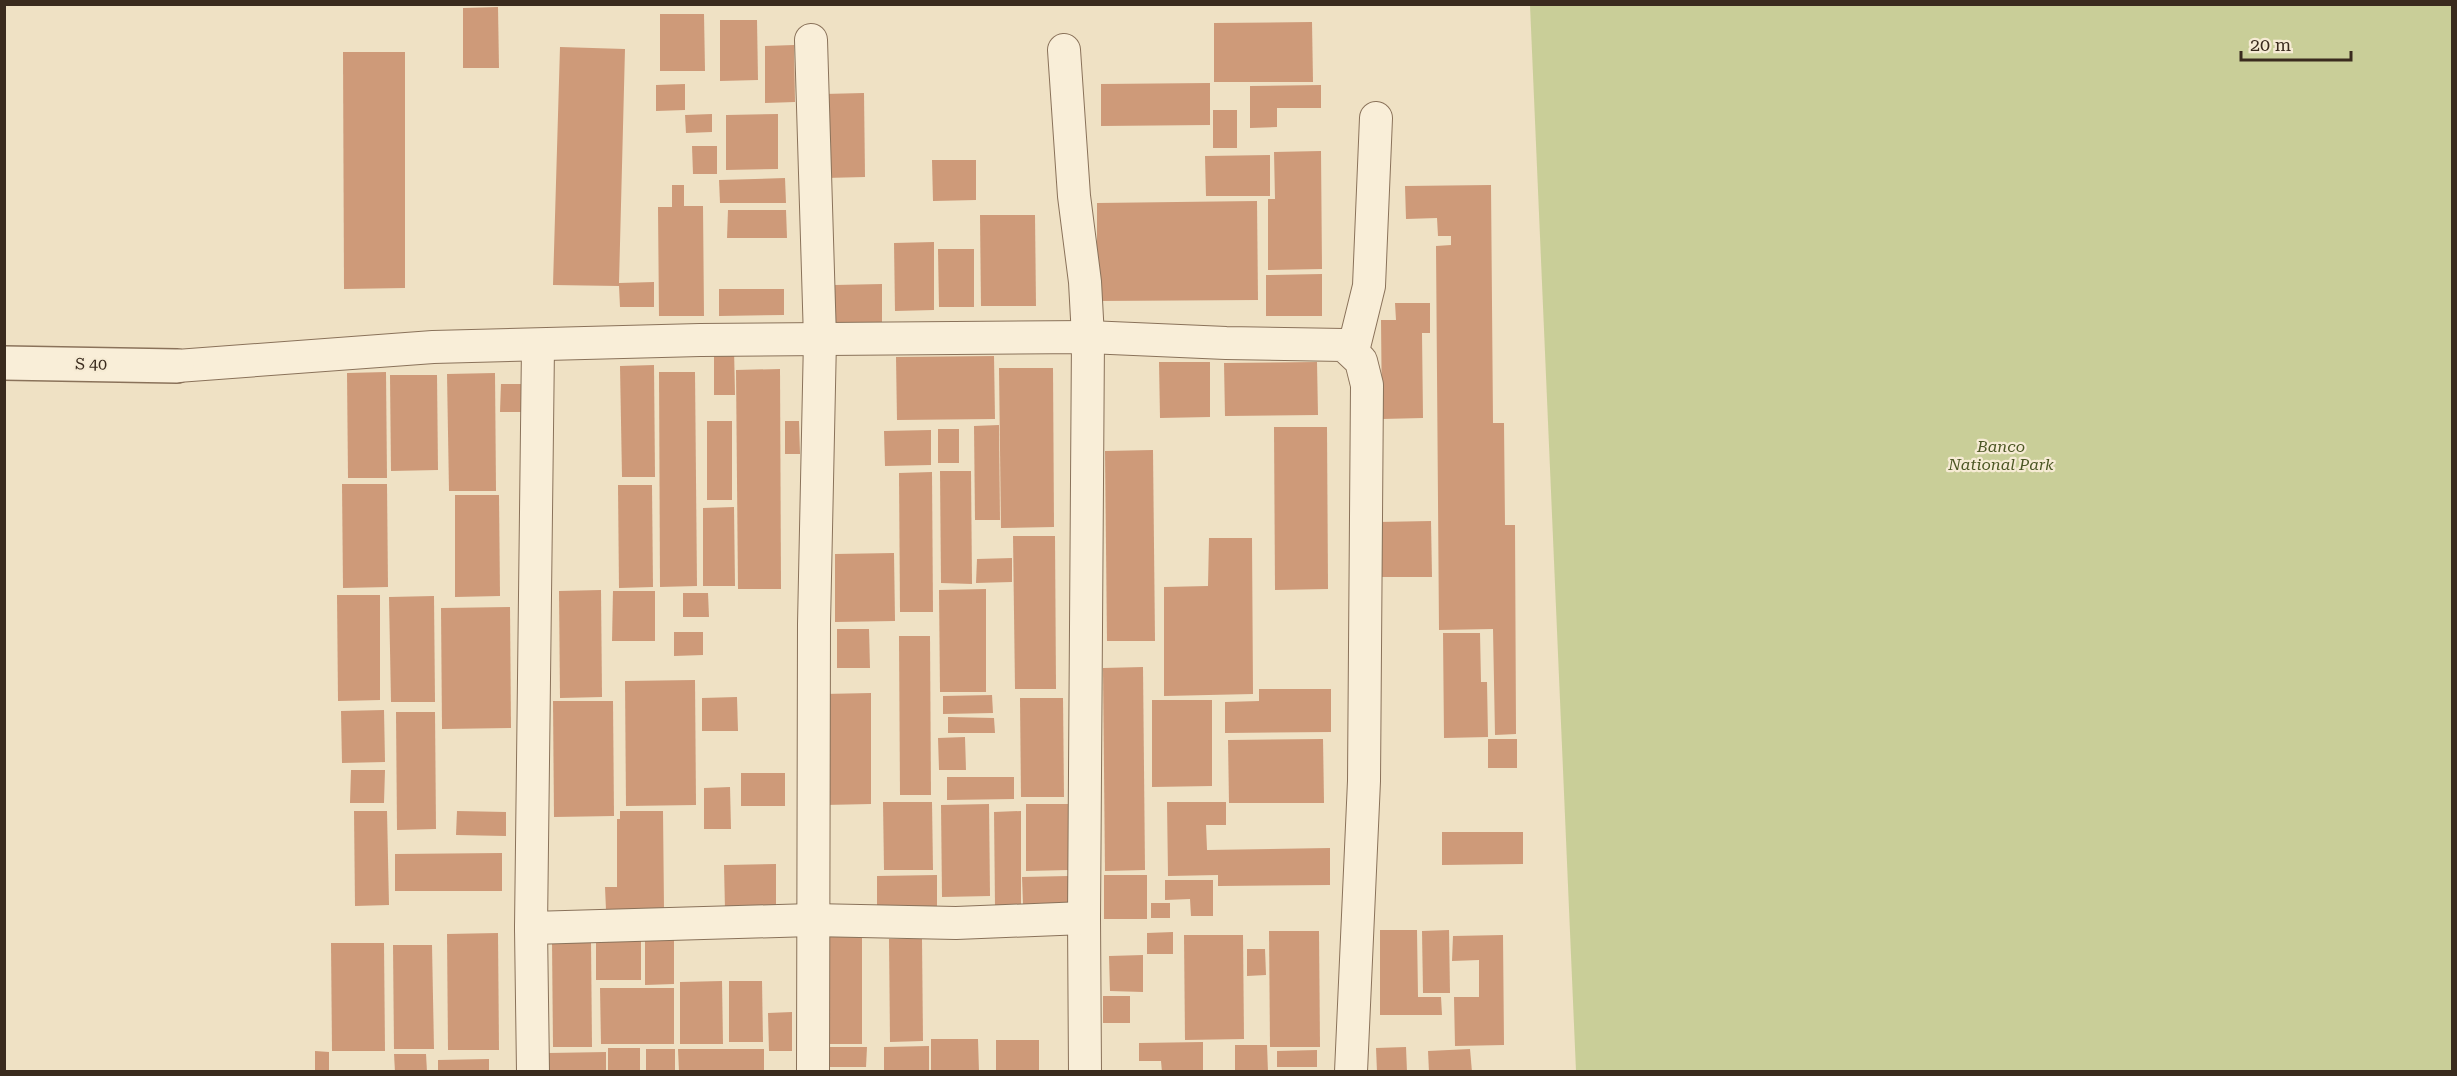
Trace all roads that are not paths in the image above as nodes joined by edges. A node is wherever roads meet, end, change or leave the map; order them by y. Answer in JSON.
{"nodes":[{"id":1,"x":811,"y":40,"type":"dead end"},
{"id":2,"x":1064,"y":50,"type":"dead end"},
{"id":3,"x":1376,"y":118,"type":"dead end"},
{"id":4,"x":1088,"y":337,"type":"junction"},
{"id":5,"x":820,"y":339,"type":"junction"},
{"id":6,"x":538,"y":346,"type":"junction"},
{"id":7,"x":1353,"y":351,"type":"junction"},
{"id":8,"x":4,"y":363,"type":"edge"},
{"id":9,"x":177,"y":366,"type":"joint"},
{"id":10,"x":1084,"y":918,"type":"junction"},
{"id":11,"x":812,"y":920,"type":"junction"},
{"id":12,"x":531,"y":928,"type":"junction"},
{"id":13,"x":533,"y":1071,"type":"edge"},
{"id":14,"x":813,"y":1071,"type":"edge"},
{"id":15,"x":1085,"y":1071,"type":"edge"},
{"id":16,"x":1352,"y":1071,"type":"edge"}],
"edges":[{"from":1,"to":5,"type":"street"},
{"from":2,"to":4,"type":"street"},
{"from":3,"to":7,"type":"street"},
{"from":4,"to":5,"type":"street"},
{"from":4,"to":7,"type":"street"},
{"from":4,"to":10,"type":"street"},
{"from":5,"to":6,"type":"street"},
{"from":5,"to":11,"type":"street"},
{"from":6,"to":9,"type":"street"},
{"from":6,"to":12,"type":"street"},
{"from":7,"to":16,"type":"street"},
{"from":8,"to":9,"type":"street","name":"S 40"},
{"from":10,"to":11,"type":"street"},
{"from":10,"to":15,"type":"street"},
{"from":11,"to":12,"type":"street"},
{"from":11,"to":14,"type":"street"},
{"from":12,"to":13,"type":"street"}]}
